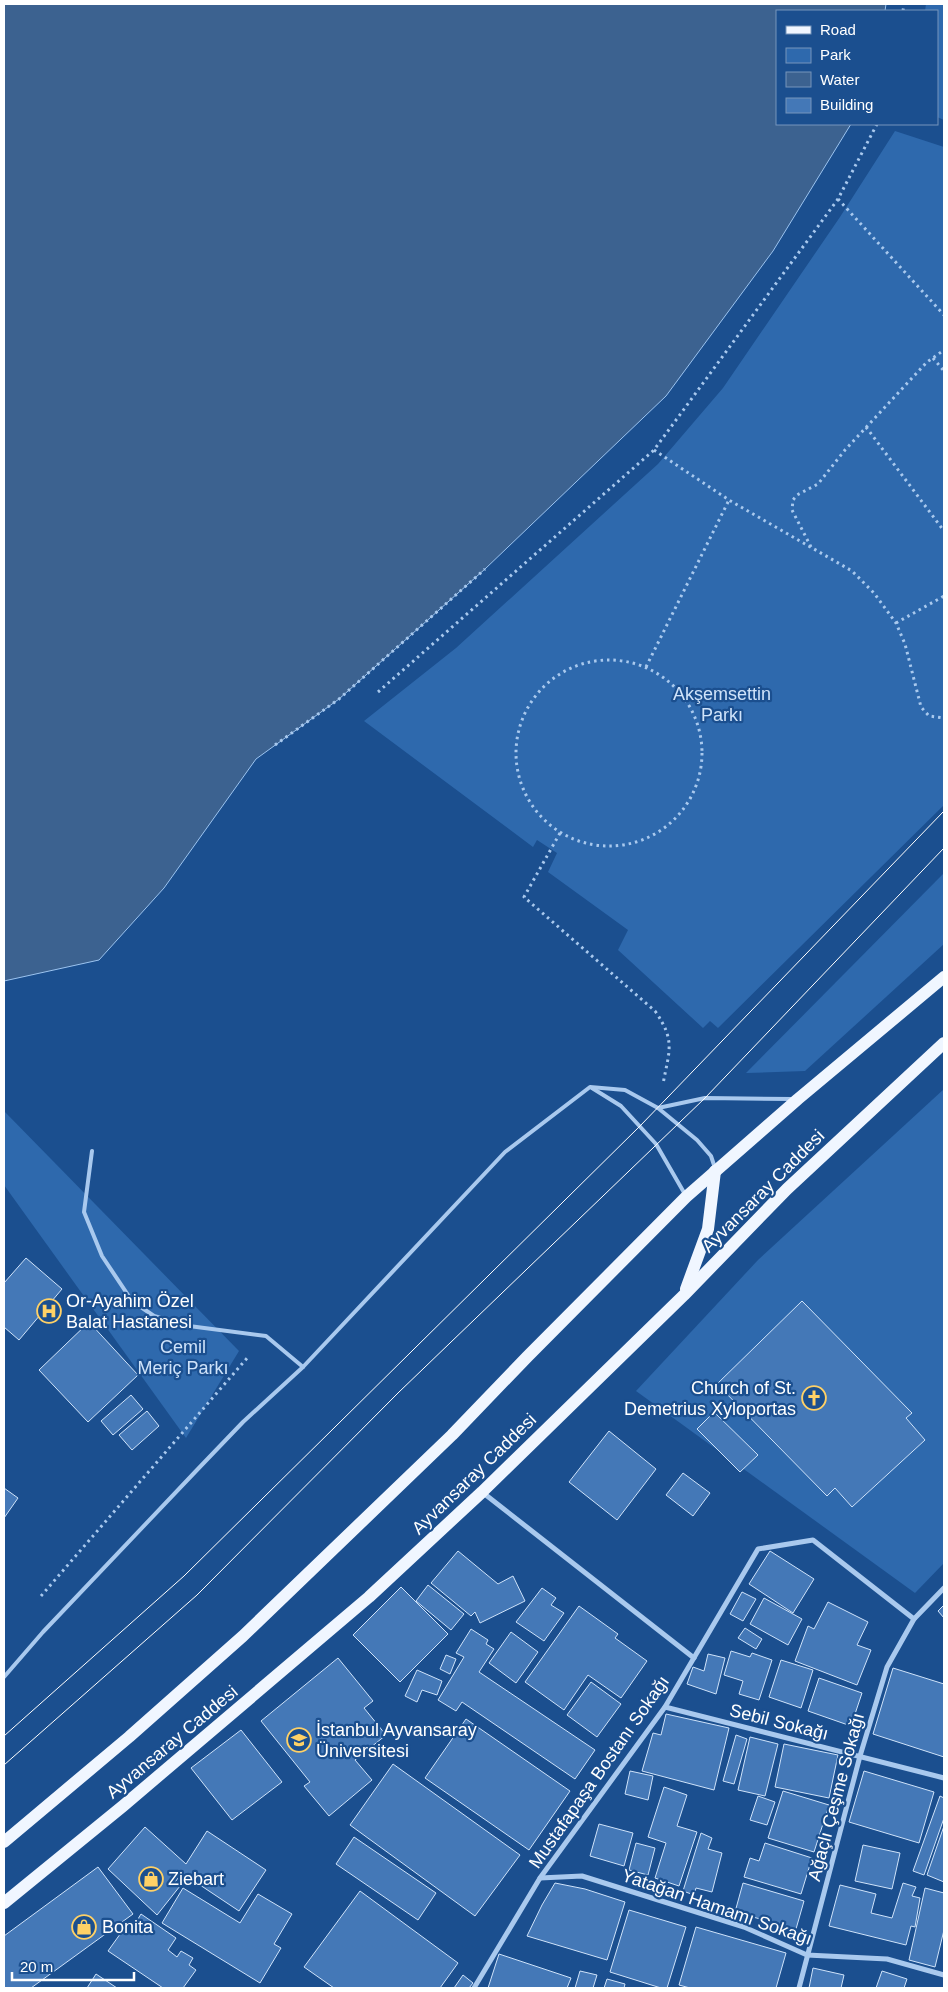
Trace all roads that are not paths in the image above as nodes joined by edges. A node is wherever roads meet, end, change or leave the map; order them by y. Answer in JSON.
{"nodes":[{"id":1,"x":944,"y":977,"type":"edge"},
{"id":2,"x":944,"y":1043,"type":"edge"},
{"id":3,"x":590,"y":1087,"type":"junction"},
{"id":4,"x":798,"y":1099,"type":"junction"},
{"id":5,"x":658,"y":1108,"type":"junction"},
{"id":6,"x":92,"y":1151,"type":"dead end"},
{"id":7,"x":716,"y":1171,"type":"junction"},
{"id":8,"x":686,"y":1197,"type":"junction"},
{"id":9,"x":684,"y":1295,"type":"junction"},
{"id":10,"x":302,"y":1367,"type":"junction"},
{"id":11,"x":482,"y":1492,"type":"junction"},
{"id":12,"x":944,"y":1588,"type":"edge"},
{"id":13,"x":914,"y":1619,"type":"junction"},
{"id":14,"x":694,"y":1658,"type":"junction"},
{"id":15,"x":4,"y":1677,"type":"edge"},
{"id":16,"x":665,"y":1707,"type":"junction"},
{"id":17,"x":860,"y":1756,"type":"junction"},
{"id":18,"x":944,"y":1778,"type":"edge"},
{"id":19,"x":4,"y":1842,"type":"edge"},
{"id":20,"x":540,"y":1878,"type":"junction"},
{"id":21,"x":4,"y":1903,"type":"edge"},
{"id":22,"x":807,"y":1955,"type":"junction"},
{"id":23,"x":944,"y":1975,"type":"edge"},
{"id":24,"x":474,"y":1988,"type":"edge"},
{"id":25,"x":799,"y":1988,"type":"edge"}],
"edges":[{"from":1,"to":4,"type":"main road"},
{"from":2,"to":9,"type":"main road","name":"Ayvansaray Caddesi"},
{"from":3,"to":5,"type":"lane"},
{"from":3,"to":8,"type":"lane"},
{"from":3,"to":10,"type":"lane"},
{"from":4,"to":5,"type":"lane"},
{"from":4,"to":7,"type":"main road"},
{"from":5,"to":7,"type":"lane"},
{"from":6,"to":10,"type":"lane"},
{"from":7,"to":8,"type":"main road","name":"Ayvansaray Caddesi"},
{"from":7,"to":9,"type":"main road"},
{"from":8,"to":19,"type":"main road","name":"Ayvansaray Caddesi"},
{"from":9,"to":11,"type":"main road","name":"Ayvansaray Caddesi"},
{"from":10,"to":15,"type":"lane"},
{"from":11,"to":14,"type":"street"},
{"from":11,"to":21,"type":"main road","name":"Ayvansaray Caddesi"},
{"from":12,"to":13,"type":"street","name":"Ağaçlı Çeşme Sokağı"},
{"from":13,"to":14,"type":"street","name":"Mustafapaşa Bostanı Sokağı"},
{"from":13,"to":17,"type":"street","name":"Ağaçlı Çeşme Sokağı"},
{"from":14,"to":16,"type":"street","name":"Mustafapaşa Bostanı Sokağı"},
{"from":16,"to":17,"type":"street","name":"Sebil Sokağı"},
{"from":16,"to":20,"type":"street","name":"Mustafapaşa Bostanı Sokağı"},
{"from":17,"to":18,"type":"street","name":"Sebil Sokağı"},
{"from":17,"to":22,"type":"street","name":"Ağaçlı Çeşme Sokağı"},
{"from":20,"to":22,"type":"street","name":"Yatağan Hamamı Sokağı"},
{"from":20,"to":24,"type":"street","name":"Mustafapaşa Bostanı Sokağı"},
{"from":22,"to":23,"type":"street","name":"Yatağan Hamamı Sokağı"},
{"from":22,"to":25,"type":"street","name":"Ağaçlı Çeşme Sokağı"}]}
